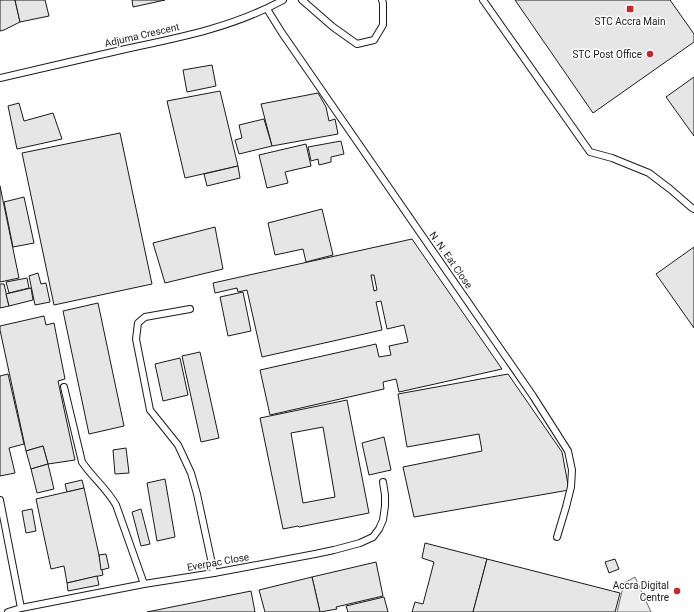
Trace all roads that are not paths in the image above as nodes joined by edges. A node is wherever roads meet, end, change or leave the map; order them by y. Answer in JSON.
{"nodes":[{"id":1,"x":283,"y":0,"type":"edge"},
{"id":2,"x":302,"y":0,"type":"edge"},
{"id":3,"x":382,"y":0,"type":"edge"},
{"id":4,"x":483,"y":0,"type":"edge"},
{"id":5,"x":267,"y":9,"type":"junction"},
{"id":6,"x":0,"y":78,"type":"edge"},
{"id":7,"x":694,"y":209,"type":"edge"},
{"id":8,"x":190,"y":309,"type":"dead end"},
{"id":9,"x":64,"y":387,"type":"dead end"},
{"id":10,"x":383,"y":482,"type":"dead end"},
{"id":11,"x":0,"y":500,"type":"edge"},
{"id":12,"x":557,"y":537,"type":"dead end"},
{"id":13,"x":214,"y":573,"type":"junction"},
{"id":14,"x":144,"y":584,"type":"junction"},
{"id":15,"x":21,"y":608,"type":"junction"},
{"id":16,"x":8,"y":612,"type":"edge"}],
"edges":[{"from":1,"to":5,"type":"lane","name":"Adjuma Crescent"},
{"from":2,"to":3,"type":"lane"},
{"from":4,"to":7,"type":"lane"},
{"from":5,"to":6,"type":"lane","name":"Adjuma Crescent"},
{"from":5,"to":12,"type":"lane","name":"N. N. Eat Close"},
{"from":8,"to":13,"type":"lane"},
{"from":9,"to":14,"type":"lane"},
{"from":10,"to":13,"type":"lane","name":"Everpac Close"},
{"from":11,"to":15,"type":"lane"},
{"from":13,"to":14,"type":"lane","name":"Everpac Close"},
{"from":14,"to":15,"type":"lane","name":"Everpac Close"},
{"from":15,"to":16,"type":"lane","name":"Everpac Close"}]}
